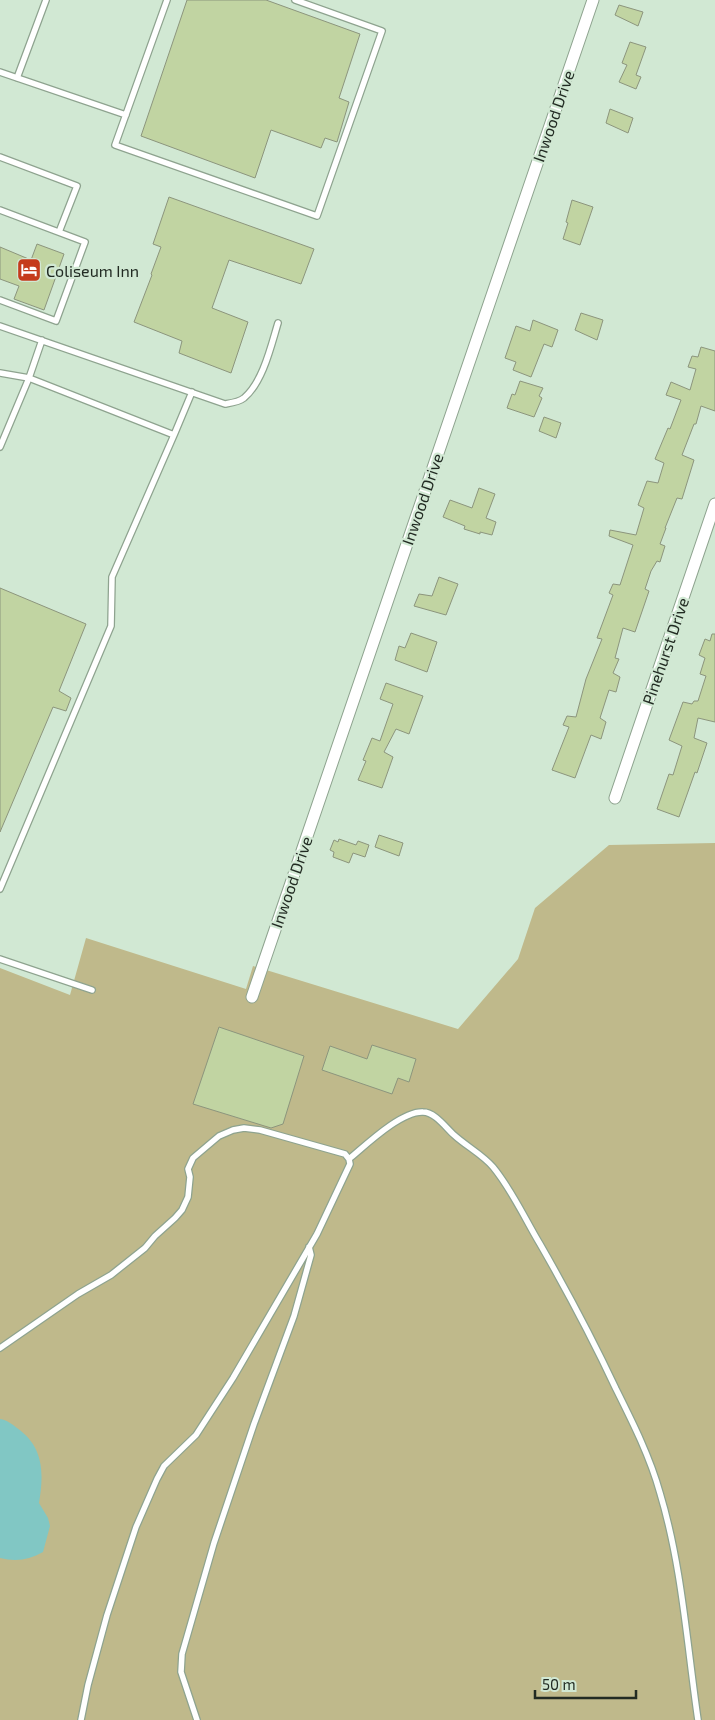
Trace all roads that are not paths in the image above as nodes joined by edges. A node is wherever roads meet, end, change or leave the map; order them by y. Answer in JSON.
{"nodes":[{"id":1,"x":46,"y":0,"type":"edge"},
{"id":2,"x":167,"y":0,"type":"edge"},
{"id":3,"x":295,"y":0,"type":"edge"},
{"id":4,"x":592,"y":0,"type":"edge"},
{"id":5,"x":0,"y":72,"type":"edge"},
{"id":6,"x":17,"y":78,"type":"junction"},
{"id":7,"x":126,"y":115,"type":"junction"},
{"id":8,"x":0,"y":157,"type":"edge"},
{"id":9,"x":0,"y":210,"type":"edge"},
{"id":10,"x":59,"y":232,"type":"junction"},
{"id":11,"x":0,"y":300,"type":"edge"},
{"id":12,"x":278,"y":323,"type":"dead end"},
{"id":13,"x":0,"y":326,"type":"edge"},
{"id":14,"x":42,"y":340,"type":"junction"},
{"id":15,"x":0,"y":372,"type":"edge"},
{"id":16,"x":29,"y":378,"type":"junction"},
{"id":17,"x":192,"y":392,"type":"junction"},
{"id":18,"x":174,"y":435,"type":"junction"},
{"id":19,"x":0,"y":447,"type":"edge"},
{"id":20,"x":715,"y":504,"type":"edge"},
{"id":21,"x":615,"y":798,"type":"dead end"},
{"id":22,"x":0,"y":889,"type":"edge"},
{"id":23,"x":0,"y":959,"type":"edge"},
{"id":24,"x":92,"y":990,"type":"dead end"},
{"id":25,"x":252,"y":998,"type":"dead end"},
{"id":26,"x":349,"y":1159,"type":"junction"},
{"id":27,"x":309,"y":1247,"type":"junction"},
{"id":28,"x":0,"y":1348,"type":"edge"},
{"id":29,"x":81,"y":1720,"type":"edge"},
{"id":30,"x":198,"y":1720,"type":"edge"},
{"id":31,"x":698,"y":1720,"type":"edge"}],
"edges":[{"from":1,"to":6,"type":"lane"},
{"from":2,"to":7,"type":"lane"},
{"from":3,"to":7,"type":"lane"},
{"from":4,"to":25,"type":"street","name":"Inwood Drive"},
{"from":5,"to":6,"type":"lane"},
{"from":6,"to":7,"type":"lane"},
{"from":8,"to":10,"type":"lane"},
{"from":9,"to":10,"type":"lane"},
{"from":10,"to":11,"type":"lane"},
{"from":12,"to":17,"type":"lane"},
{"from":13,"to":14,"type":"lane"},
{"from":14,"to":16,"type":"lane"},
{"from":14,"to":17,"type":"lane"},
{"from":15,"to":16,"type":"lane"},
{"from":16,"to":18,"type":"lane"},
{"from":16,"to":19,"type":"lane"},
{"from":17,"to":18,"type":"lane"},
{"from":18,"to":22,"type":"lane"},
{"from":20,"to":21,"type":"street","name":"Pinehurst Drive"},
{"from":23,"to":24,"type":"lane"},
{"from":26,"to":27,"type":"lane"},
{"from":26,"to":28,"type":"lane"},
{"from":26,"to":31,"type":"lane"},
{"from":27,"to":29,"type":"lane"},
{"from":27,"to":30,"type":"lane"}]}
